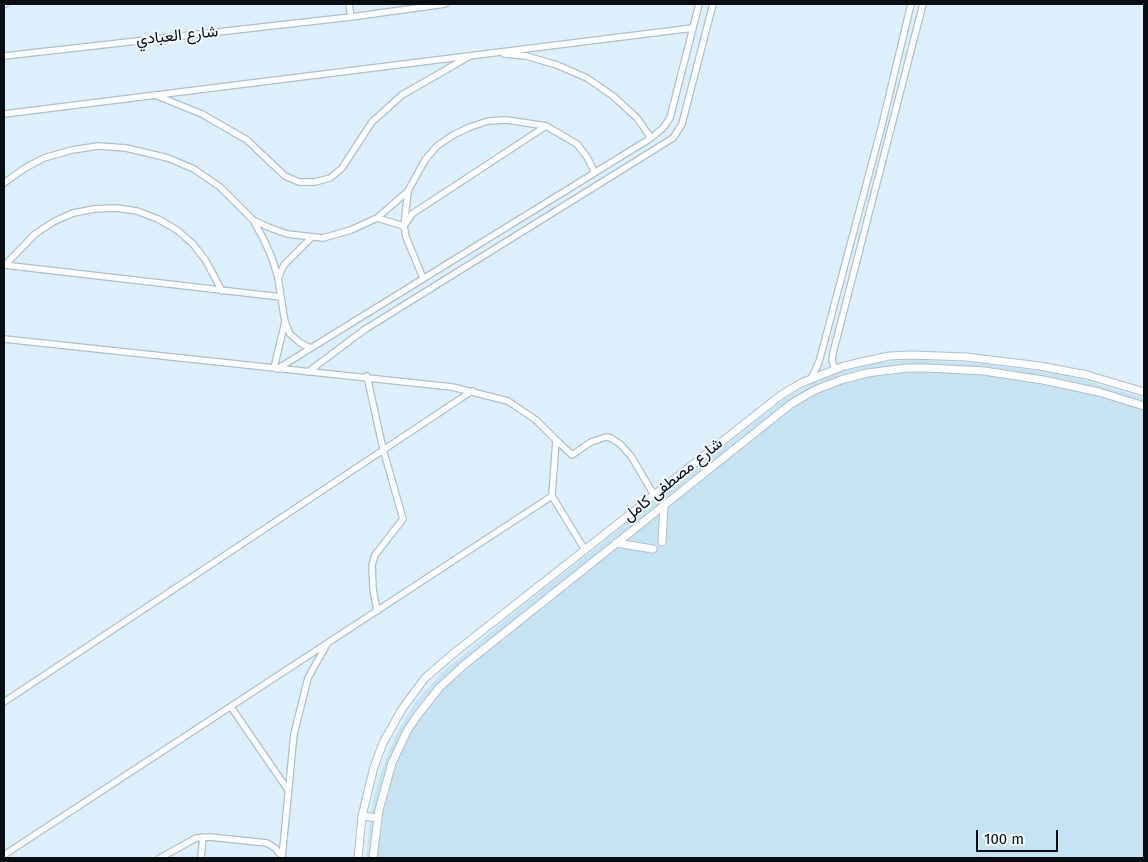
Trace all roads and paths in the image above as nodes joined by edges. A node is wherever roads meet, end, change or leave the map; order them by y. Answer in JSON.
{"nodes":[{"id":1,"x":349,"y":4,"type":"edge"},
{"id":2,"x":445,"y":4,"type":"edge"},
{"id":3,"x":699,"y":4,"type":"edge"},
{"id":4,"x":712,"y":4,"type":"edge"},
{"id":5,"x":911,"y":4,"type":"edge"},
{"id":6,"x":923,"y":4,"type":"edge"},
{"id":7,"x":351,"y":17,"type":"junction"},
{"id":8,"x":693,"y":28,"type":"junction"},
{"id":9,"x":494,"y":53,"type":"junction"},
{"id":10,"x":4,"y":56,"type":"edge"},
{"id":11,"x":469,"y":56,"type":"junction"},
{"id":12,"x":154,"y":95,"type":"junction"},
{"id":13,"x":4,"y":114,"type":"edge"},
{"id":14,"x":546,"y":126,"type":"junction"},
{"id":15,"x":651,"y":138,"type":"junction"},
{"id":16,"x":594,"y":171,"type":"junction"},
{"id":17,"x":4,"y":183,"type":"edge"},
{"id":18,"x":408,"y":191,"type":"junction"},
{"id":19,"x":377,"y":218,"type":"junction"},
{"id":20,"x":252,"y":220,"type":"junction"},
{"id":21,"x":404,"y":226,"type":"junction"},
{"id":22,"x":311,"y":238,"type":"junction"},
{"id":23,"x":5,"y":265,"type":"edge"},
{"id":24,"x":278,"y":278,"type":"junction"},
{"id":25,"x":423,"y":278,"type":"junction"},
{"id":26,"x":222,"y":291,"type":"junction"},
{"id":27,"x":281,"y":297,"type":"junction"},
{"id":28,"x":285,"y":322,"type":"junction"},
{"id":29,"x":4,"y":339,"type":"edge"},
{"id":30,"x":310,"y":348,"type":"junction"},
{"id":31,"x":974,"y":358,"type":"junction"},
{"id":32,"x":275,"y":368,"type":"junction"},
{"id":33,"x":835,"y":368,"type":"junction"},
{"id":34,"x":972,"y":370,"type":"junction"},
{"id":35,"x":308,"y":372,"type":"junction"},
{"id":36,"x":367,"y":376,"type":"junction"},
{"id":37,"x":811,"y":379,"type":"junction"},
{"id":38,"x":472,"y":391,"type":"junction"},
{"id":39,"x":1144,"y":392,"type":"edge"},
{"id":40,"x":1144,"y":406,"type":"edge"},
{"id":41,"x":556,"y":440,"type":"junction"},
{"id":42,"x":383,"y":449,"type":"junction"},
{"id":43,"x":654,"y":495,"type":"junction"},
{"id":44,"x":552,"y":496,"type":"junction"},
{"id":45,"x":664,"y":504,"type":"junction"},
{"id":46,"x":636,"y":510,"type":"junction"},
{"id":47,"x":628,"y":516,"type":"junction"},
{"id":48,"x":644,"y":520,"type":"junction"},
{"id":49,"x":636,"y":527,"type":"junction"},
{"id":50,"x":662,"y":542,"type":"dead end"},
{"id":51,"x":616,"y":543,"type":"junction"},
{"id":52,"x":653,"y":549,"type":"dead end"},
{"id":53,"x":585,"y":550,"type":"junction"},
{"id":54,"x":376,"y":611,"type":"junction"},
{"id":55,"x":328,"y":643,"type":"junction"},
{"id":56,"x":4,"y":702,"type":"edge"},
{"id":57,"x":230,"y":707,"type":"junction"},
{"id":58,"x":288,"y":790,"type":"junction"},
{"id":59,"x":362,"y":816,"type":"junction"},
{"id":60,"x":378,"y":818,"type":"junction"},
{"id":61,"x":203,"y":837,"type":"junction"},
{"id":62,"x":4,"y":855,"type":"edge"},
{"id":63,"x":282,"y":857,"type":"edge"},
{"id":64,"x":160,"y":858,"type":"edge"},
{"id":65,"x":201,"y":858,"type":"edge"},
{"id":66,"x":358,"y":858,"type":"edge"},
{"id":67,"x":373,"y":858,"type":"edge"}],
"edges":[{"from":1,"to":7,"type":"street"},
{"from":2,"to":7,"type":"street","name":"شارع العبادي"},
{"from":3,"to":8,"type":"street"},
{"from":4,"to":35,"type":"street"},
{"from":5,"to":37,"type":"street"},
{"from":6,"to":33,"type":"street"},
{"from":7,"to":10,"type":"street","name":"شارع العبادي"},
{"from":8,"to":9,"type":"street"},
{"from":8,"to":15,"type":"street"},
{"from":9,"to":11,"type":"street"},
{"from":9,"to":15,"type":"street"},
{"from":11,"to":12,"type":"street"},
{"from":11,"to":12,"type":"street"},
{"from":12,"to":13,"type":"street"},
{"from":14,"to":16,"type":"street"},
{"from":14,"to":18,"type":"street"},
{"from":14,"to":21,"type":"street"},
{"from":15,"to":16,"type":"street"},
{"from":16,"to":25,"type":"street"},
{"from":17,"to":20,"type":"street"},
{"from":18,"to":19,"type":"street"},
{"from":18,"to":21,"type":"street"},
{"from":19,"to":21,"type":"street"},
{"from":19,"to":22,"type":"street"},
{"from":20,"to":22,"type":"street"},
{"from":20,"to":24,"type":"street"},
{"from":21,"to":25,"type":"street"},
{"from":22,"to":24,"type":"street"},
{"from":23,"to":26,"type":"street"},
{"from":23,"to":26,"type":"street"},
{"from":24,"to":27,"type":"street"},
{"from":25,"to":30,"type":"street"},
{"from":26,"to":27,"type":"street"},
{"from":27,"to":28,"type":"street"},
{"from":28,"to":30,"type":"street"},
{"from":28,"to":32,"type":"street"},
{"from":29,"to":32,"type":"street"},
{"from":30,"to":32,"type":"street"},
{"from":31,"to":33,"type":"street","name":"شارع مصطفى كامل"},
{"from":31,"to":34,"type":"street"},
{"from":31,"to":39,"type":"street","name":"شارع مصطفى كامل"},
{"from":32,"to":35,"type":"street"},
{"from":33,"to":37,"type":"street","name":"شارع مصطفى كامل"},
{"from":34,"to":40,"type":"street","name":"شارع مصطفى كامل"},
{"from":34,"to":45,"type":"street","name":"شارع مصطفى كامل"},
{"from":35,"to":36,"type":"street"},
{"from":36,"to":38,"type":"street"},
{"from":36,"to":42,"type":"street"},
{"from":37,"to":43,"type":"street","name":"شارع مصطفى كامل"},
{"from":38,"to":41,"type":"street"},
{"from":38,"to":42,"type":"street"},
{"from":41,"to":43,"type":"street"},
{"from":41,"to":44,"type":"street"},
{"from":42,"to":54,"type":"street"},
{"from":42,"to":56,"type":"street"},
{"from":43,"to":46,"type":"street","name":"شارع مصطفى كامل"},
{"from":44,"to":53,"type":"street"},
{"from":44,"to":54,"type":"street"},
{"from":45,"to":48,"type":"street","name":"شارع مصطفى كامل"},
{"from":45,"to":50,"type":"street"},
{"from":46,"to":47,"type":"street","name":"شارع مصطفى كامل"},
{"from":46,"to":48,"type":"street"},
{"from":47,"to":49,"type":"street"},
{"from":47,"to":53,"type":"street","name":"شارع مصطفى كامل"},
{"from":48,"to":49,"type":"street","name":"شارع مصطفى كامل"},
{"from":49,"to":51,"type":"street","name":"شارع مصطفى كامل"},
{"from":51,"to":52,"type":"street"},
{"from":51,"to":60,"type":"street","name":"شارع مصطفى كامل"},
{"from":53,"to":59,"type":"street","name":"شارع مصطفى كامل"},
{"from":54,"to":55,"type":"street"},
{"from":55,"to":57,"type":"street"},
{"from":55,"to":58,"type":"street"},
{"from":57,"to":58,"type":"street"},
{"from":57,"to":62,"type":"street"},
{"from":58,"to":63,"type":"street"},
{"from":59,"to":60,"type":"street"},
{"from":59,"to":66,"type":"street","name":"شارع مصطفى كامل"},
{"from":60,"to":67,"type":"street","name":"شارع مصطفى كامل"},
{"from":61,"to":63,"type":"street"},
{"from":61,"to":64,"type":"street"},
{"from":61,"to":65,"type":"street"}]}
